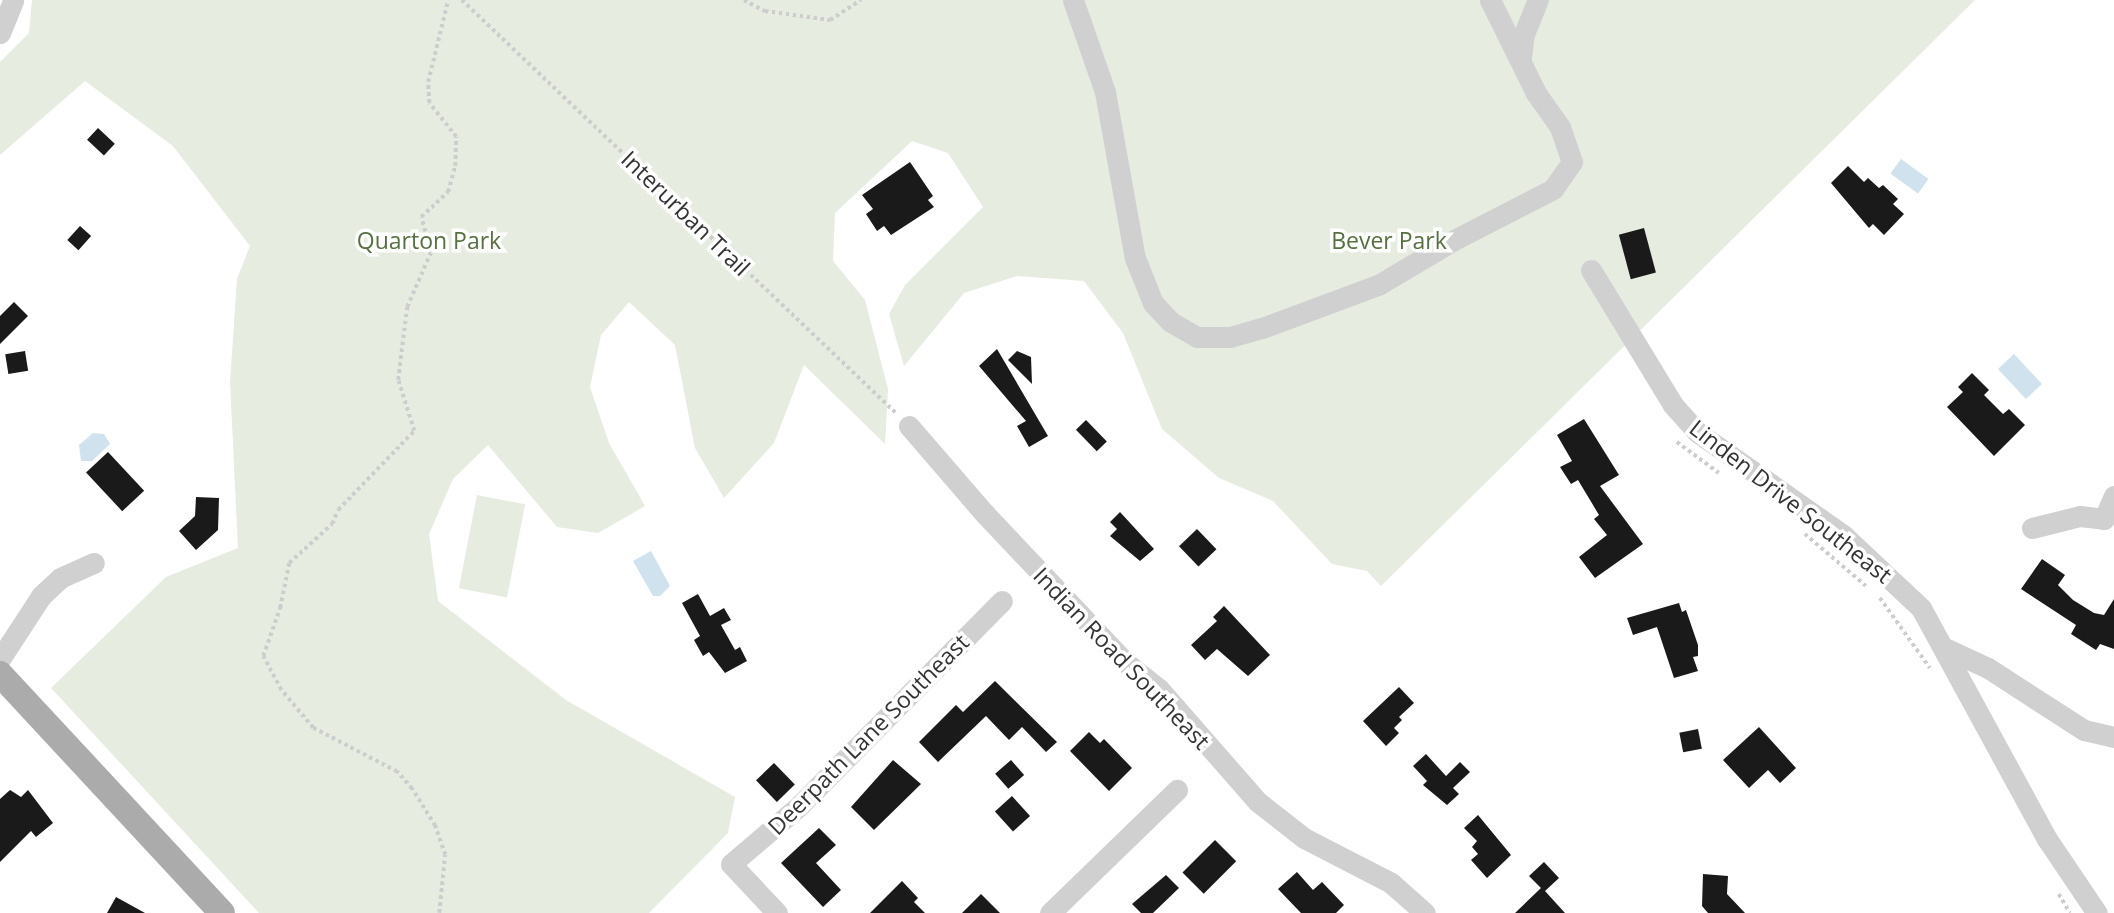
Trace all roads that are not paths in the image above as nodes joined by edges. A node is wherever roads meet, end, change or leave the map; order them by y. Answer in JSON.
{"nodes":[{"id":1,"x":13,"y":0,"type":"edge"},
{"id":2,"x":1073,"y":0,"type":"edge"},
{"id":3,"x":1490,"y":0,"type":"edge"},
{"id":4,"x":1538,"y":0,"type":"edge"},
{"id":5,"x":0,"y":33,"type":"edge"},
{"id":6,"x":1521,"y":57,"type":"junction"},
{"id":7,"x":1591,"y":270,"type":"dead end"},
{"id":8,"x":909,"y":426,"type":"road end"},
{"id":9,"x":2114,"y":496,"type":"edge"},
{"id":10,"x":2032,"y":528,"type":"dead end"},
{"id":11,"x":94,"y":563,"type":"dead end"},
{"id":12,"x":1002,"y":601,"type":"dead end"},
{"id":13,"x":1947,"y":649,"type":"junction"},
{"id":14,"x":1,"y":673,"type":"edge"},
{"id":15,"x":2114,"y":737,"type":"edge"},
{"id":16,"x":1177,"y":790,"type":"dead end"},
{"id":17,"x":219,"y":912,"type":"edge"},
{"id":18,"x":776,"y":913,"type":"edge"},
{"id":19,"x":1050,"y":913,"type":"edge"},
{"id":20,"x":1425,"y":913,"type":"edge"},
{"id":21,"x":2097,"y":913,"type":"edge"}],
"edges":[{"from":1,"to":5,"type":"street"},
{"from":2,"to":6,"type":"street"},
{"from":3,"to":6,"type":"street"},
{"from":4,"to":6,"type":"street"},
{"from":7,"to":13,"type":"street","name":"Linden Drive Southeast"},
{"from":8,"to":20,"type":"street","name":"Indian Road Southeast"},
{"from":9,"to":10,"type":"street"},
{"from":11,"to":14,"type":"street"},
{"from":12,"to":18,"type":"street","name":"Deerpath Lane Southeast"},
{"from":13,"to":15,"type":"street"},
{"from":13,"to":21,"type":"street","name":"Linden Drive Southeast"},
{"from":14,"to":17,"type":"main road"},
{"from":16,"to":19,"type":"street"}]}
